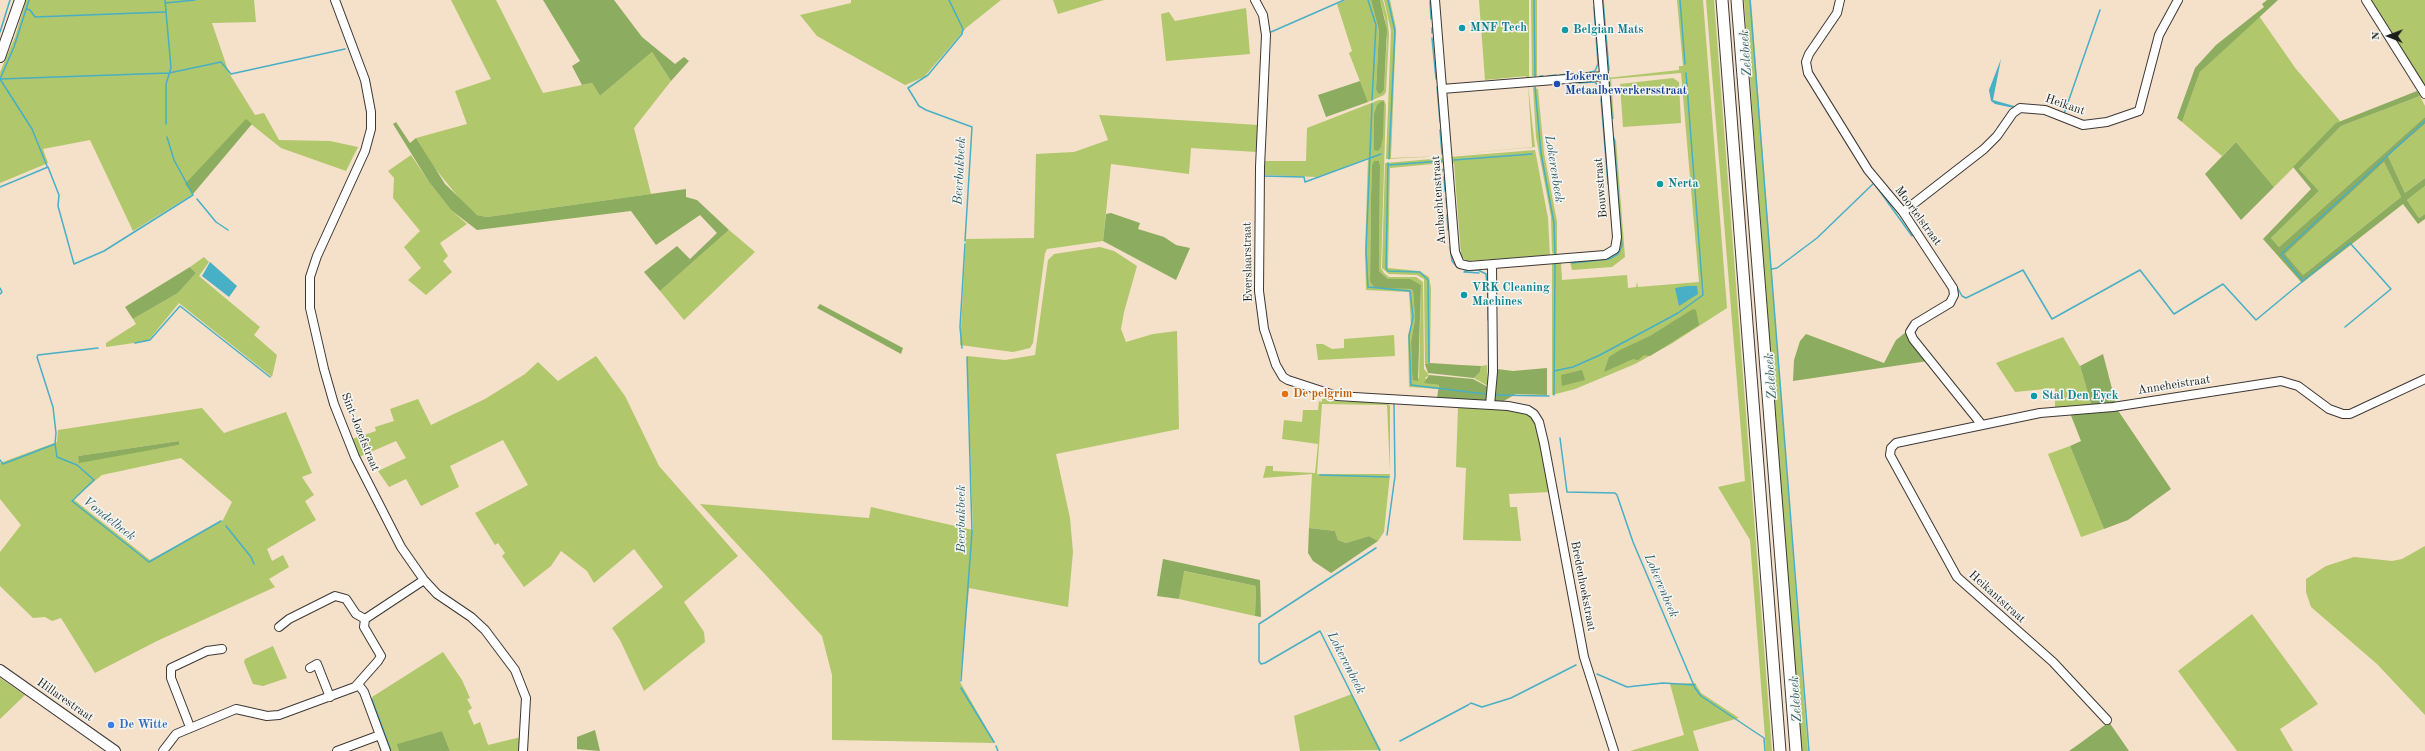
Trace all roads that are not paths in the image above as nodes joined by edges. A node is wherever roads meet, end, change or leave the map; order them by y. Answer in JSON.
{"nodes":[{"id":1,"x":20,"y":0,"type":"edge"},
{"id":2,"x":335,"y":0,"type":"edge"},
{"id":3,"x":1255,"y":0,"type":"edge"},
{"id":4,"x":1435,"y":0,"type":"edge"},
{"id":5,"x":1598,"y":0,"type":"edge"},
{"id":6,"x":1722,"y":0,"type":"edge"},
{"id":7,"x":1737,"y":0,"type":"edge"},
{"id":8,"x":1840,"y":0,"type":"edge"},
{"id":9,"x":2178,"y":0,"type":"edge"},
{"id":10,"x":2366,"y":0,"type":"edge"},
{"id":11,"x":0,"y":57,"type":"edge"},
{"id":12,"x":1604,"y":76,"type":"junction"},
{"id":13,"x":1442,"y":89,"type":"junction"},
{"id":14,"x":2425,"y":94,"type":"edge"},
{"id":15,"x":1902,"y":212,"type":"junction"},
{"id":16,"x":1492,"y":265,"type":"junction"},
{"id":17,"x":2425,"y":379,"type":"edge"},
{"id":18,"x":1490,"y":405,"type":"junction"},
{"id":19,"x":1539,"y":422,"type":"joint"},
{"id":20,"x":1982,"y":425,"type":"junction"},
{"id":21,"x":1891,"y":448,"type":"joint"},
{"id":22,"x":424,"y":580,"type":"junction"},
{"id":23,"x":365,"y":619,"type":"junction"},
{"id":24,"x":278,"y":627,"type":"dead end"},
{"id":25,"x":222,"y":649,"type":"dead end"},
{"id":26,"x":310,"y":668,"type":"dead end"},
{"id":27,"x":0,"y":670,"type":"edge"},
{"id":28,"x":358,"y":684,"type":"junction"},
{"id":29,"x":330,"y":697,"type":"junction"},
{"id":30,"x":2107,"y":720,"type":"dead end"},
{"id":31,"x":190,"y":727,"type":"junction"},
{"id":32,"x":380,"y":735,"type":"junction"},
{"id":33,"x":115,"y":751,"type":"edge"},
{"id":34,"x":163,"y":751,"type":"edge"},
{"id":35,"x":337,"y":751,"type":"edge"},
{"id":36,"x":386,"y":751,"type":"edge"},
{"id":37,"x":523,"y":751,"type":"edge"},
{"id":38,"x":1614,"y":751,"type":"edge"},
{"id":39,"x":1780,"y":751,"type":"edge"},
{"id":40,"x":1796,"y":751,"type":"edge"}],
"edges":[{"from":1,"to":11,"type":"main road"},
{"from":2,"to":22,"type":"street","name":"Sint-Jozefstraat"},
{"from":3,"to":18,"type":"street","name":"Everslaarstraat"},
{"from":4,"to":13,"type":"street","name":"Ambachtenstraat"},
{"from":5,"to":12,"type":"street","name":"Bouwstraat"},
{"from":6,"to":39,"type":"highway"},
{"from":7,"to":40,"type":"highway"},
{"from":8,"to":15,"type":"street","name":"Moortelstraat"},
{"from":9,"to":15,"type":"street","name":"Heikant"},
{"from":10,"to":14,"type":"street"},
{"from":12,"to":13,"type":"street"},
{"from":12,"to":16,"type":"street","name":"Bouwstraat"},
{"from":13,"to":16,"type":"street","name":"Ambachtenstraat"},
{"from":15,"to":20,"type":"street","name":"Moortelstraat"},
{"from":16,"to":18,"type":"street"},
{"from":17,"to":20,"type":"street","name":"Anneheistraat"},
{"from":18,"to":19,"type":"street","name":"Everslaarstraat"},
{"from":19,"to":38,"type":"street","name":"Bredenhoekstraat"},
{"from":20,"to":21,"type":"street","name":"Anneheistraat"},
{"from":21,"to":30,"type":"street","name":"Heikantstraat"},
{"from":22,"to":23,"type":"street"},
{"from":22,"to":37,"type":"street","name":"Sint-Jozefstraat"},
{"from":23,"to":24,"type":"street"},
{"from":23,"to":28,"type":"street"},
{"from":25,"to":31,"type":"street"},
{"from":26,"to":29,"type":"street"},
{"from":27,"to":33,"type":"main road","name":"Hillarestraat"},
{"from":28,"to":29,"type":"street"},
{"from":28,"to":32,"type":"street"},
{"from":29,"to":31,"type":"street"},
{"from":31,"to":34,"type":"street"},
{"from":32,"to":35,"type":"street"},
{"from":32,"to":36,"type":"street"}]}
